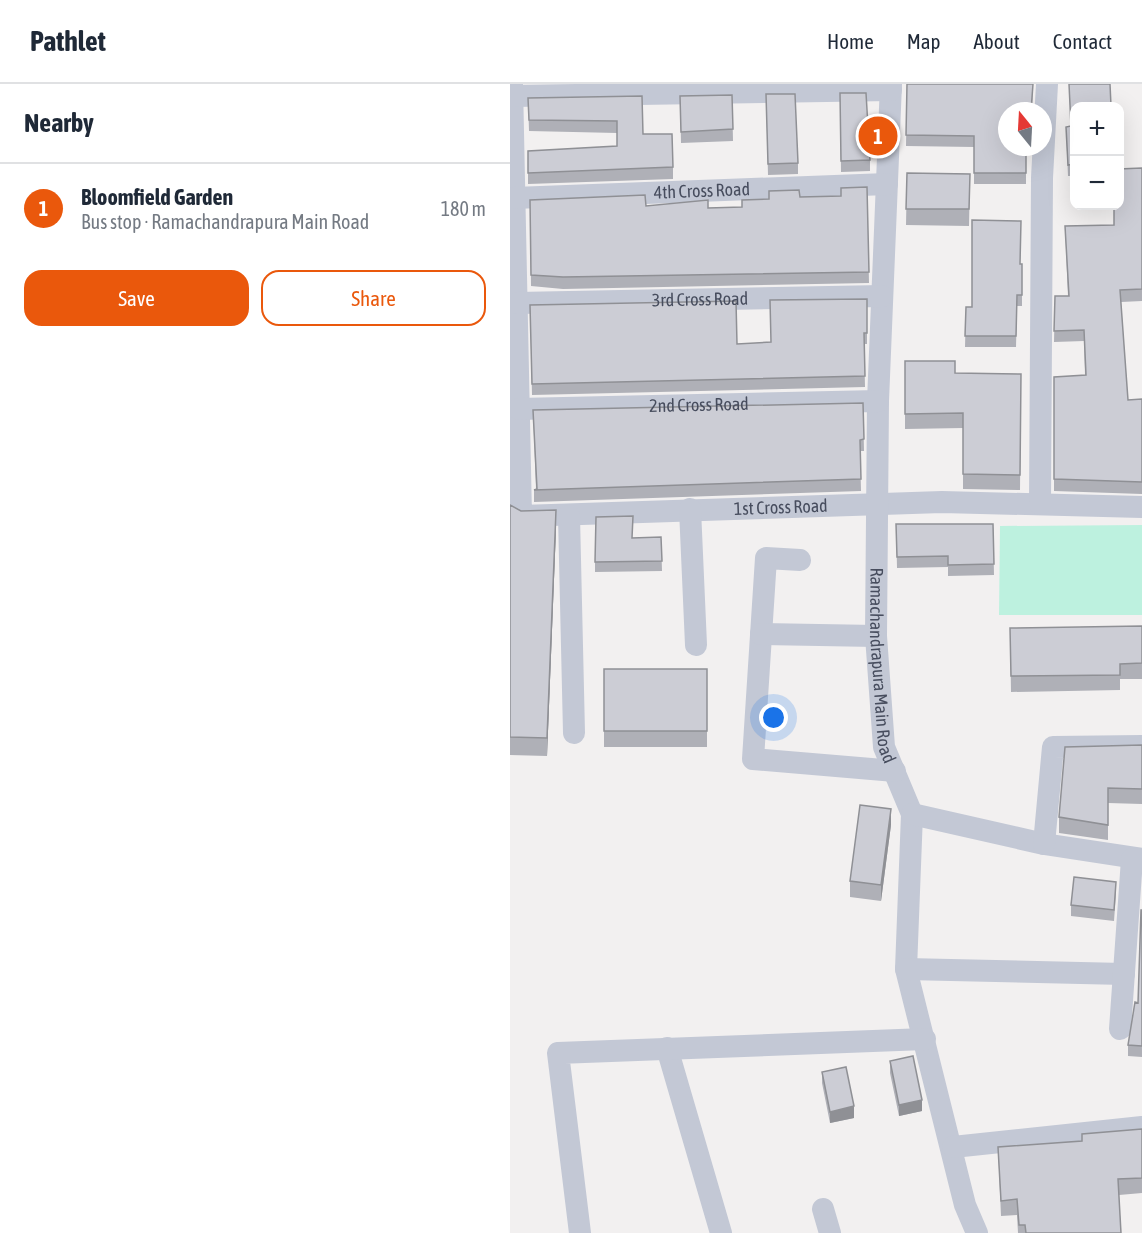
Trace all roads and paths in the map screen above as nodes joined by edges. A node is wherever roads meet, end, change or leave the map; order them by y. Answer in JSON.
{"nodes":[{"id":1,"x":1047,"y":84,"type":"edge"},
{"id":2,"x":891,"y":87,"type":"edge"},
{"id":3,"x":513,"y":90,"type":"edge"},
{"id":4,"x":887,"y":184,"type":"junction"},
{"id":5,"x":514,"y":198,"type":"junction"},
{"id":6,"x":882,"y":296,"type":"junction"},
{"id":7,"x":517,"y":303,"type":"junction"},
{"id":8,"x":878,"y":401,"type":"junction"},
{"id":9,"x":519,"y":409,"type":"junction"},
{"id":10,"x":1040,"y":504,"type":"junction"},
{"id":11,"x":878,"y":505,"type":"junction"},
{"id":12,"x":1142,"y":507,"type":"edge"},
{"id":13,"x":690,"y":509,"type":"junction"},
{"id":14,"x":569,"y":516,"type":"junction"},
{"id":15,"x":800,"y":560,"type":"dead end"},
{"id":16,"x":761,"y":634,"type":"junction"},
{"id":17,"x":876,"y":636,"type":"junction"},
{"id":18,"x":696,"y":645,"type":"dead end"},
{"id":19,"x":574,"y":733,"type":"dead end"},
{"id":20,"x":1142,"y":746,"type":"edge"},
{"id":21,"x":896,"y":771,"type":"junction"},
{"id":22,"x":912,"y":814,"type":"junction"},
{"id":23,"x":1044,"y":844,"type":"junction"},
{"id":24,"x":1137,"y":859,"type":"edge"},
{"id":25,"x":906,"y":969,"type":"junction"},
{"id":26,"x":1124,"y":974,"type":"junction"},
{"id":27,"x":1132,"y":996,"type":"edge"},
{"id":28,"x":1120,"y":1029,"type":"dead end"},
{"id":29,"x":925,"y":1039,"type":"junction"},
{"id":30,"x":667,"y":1048,"type":"junction"},
{"id":31,"x":1142,"y":1127,"type":"edge"},
{"id":32,"x":953,"y":1147,"type":"junction"},
{"id":33,"x":823,"y":1209,"type":"dead end"},
{"id":34,"x":580,"y":1233,"type":"edge"},
{"id":35,"x":721,"y":1233,"type":"edge"},
{"id":36,"x":830,"y":1233,"type":"edge"},
{"id":37,"x":977,"y":1233,"type":"edge"}],
"edges":[{"from":1,"to":10,"type":"street"},
{"from":2,"to":3,"type":"street"},
{"from":2,"to":4,"type":"street","name":"Ramachandrapura Main Road"},
{"from":3,"to":5,"type":"street"},
{"from":4,"to":5,"type":"street","name":"4th Cross Road"},
{"from":4,"to":6,"type":"street","name":"Ramachandrapura Main Road"},
{"from":5,"to":7,"type":"street"},
{"from":6,"to":7,"type":"street","name":"3rd Cross Road"},
{"from":6,"to":8,"type":"street","name":"Ramachandrapura Main Road"},
{"from":7,"to":9,"type":"street"},
{"from":8,"to":9,"type":"street","name":"2nd Cross Road"},
{"from":8,"to":11,"type":"street","name":"Ramachandrapura Main Road"},
{"from":9,"to":14,"type":"street","name":"1st Cross Road"},
{"from":10,"to":11,"type":"street","name":"1st Cross Road"},
{"from":10,"to":12,"type":"street","name":"1st Cross Road"},
{"from":11,"to":13,"type":"street","name":"1st Cross Road"},
{"from":11,"to":17,"type":"street","name":"Ramachandrapura Main Road"},
{"from":13,"to":14,"type":"street","name":"1st Cross Road"},
{"from":13,"to":18,"type":"street"},
{"from":14,"to":19,"type":"street"},
{"from":15,"to":16,"type":"street"},
{"from":16,"to":17,"type":"street"},
{"from":16,"to":21,"type":"street"},
{"from":17,"to":21,"type":"street","name":"Ramachandrapura Main Road"},
{"from":20,"to":23,"type":"street"},
{"from":21,"to":22,"type":"street","name":"Ramachandrapura Main Road"},
{"from":22,"to":23,"type":"street"},
{"from":22,"to":25,"type":"street","name":"Ramachandrapura Main Road"},
{"from":23,"to":24,"type":"street"},
{"from":24,"to":26,"type":"street"},
{"from":25,"to":26,"type":"street"},
{"from":25,"to":29,"type":"street","name":"Ramachandrapura Main Road"},
{"from":26,"to":27,"type":"street"},
{"from":27,"to":28,"type":"street"},
{"from":29,"to":30,"type":"street"},
{"from":29,"to":32,"type":"street","name":"Ramachandrapura Main Road"},
{"from":30,"to":34,"type":"street"},
{"from":30,"to":35,"type":"street"},
{"from":31,"to":32,"type":"street"},
{"from":32,"to":37,"type":"street","name":"Ramachandrapura Main Road"},
{"from":33,"to":36,"type":"street"}]}
